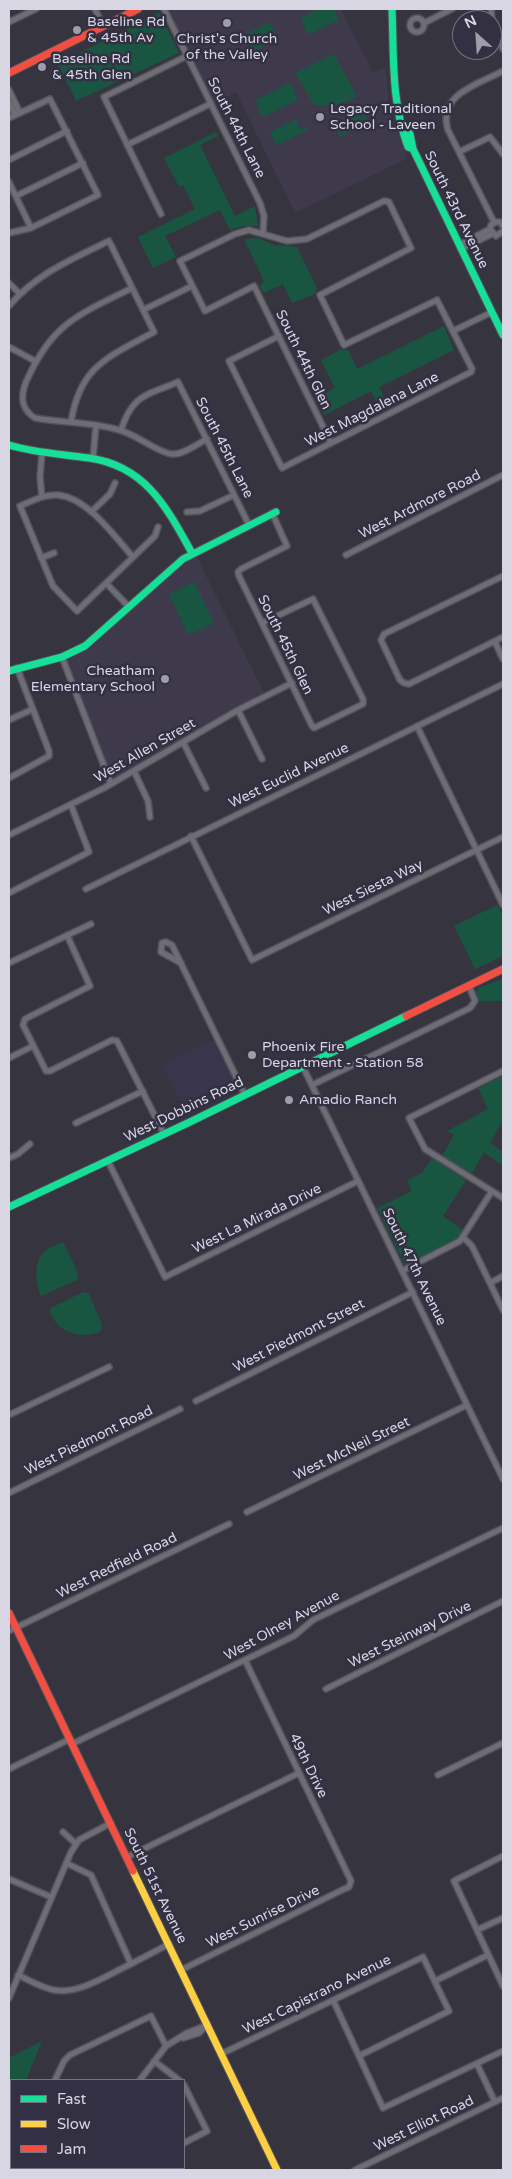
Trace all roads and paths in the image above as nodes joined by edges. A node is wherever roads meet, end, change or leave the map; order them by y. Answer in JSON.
{"nodes":[{"id":1,"x":36,"y":9,"type":"edge"},
{"id":2,"x":95,"y":9,"type":"edge"},
{"id":3,"x":138,"y":9,"type":"edge"},
{"id":4,"x":164,"y":9,"type":"edge"},
{"id":5,"x":392,"y":9,"type":"edge"},
{"id":6,"x":452,"y":9,"type":"edge"},
{"id":7,"x":9,"y":22,"type":"edge"},
{"id":8,"x":424,"y":23,"type":"dead end"},
{"id":9,"x":103,"y":26,"type":"junction"},
{"id":10,"x":187,"y":56,"type":"junction"},
{"id":11,"x":503,"y":72,"type":"edge"},
{"id":12,"x":9,"y":73,"type":"edge"},
{"id":13,"x":9,"y":90,"type":"edge"},
{"id":14,"x":10,"y":100,"type":"edge"},
{"id":15,"x":210,"y":104,"type":"junction"},
{"id":16,"x":18,"y":114,"type":"junction"},
{"id":17,"x":9,"y":118,"type":"edge"},
{"id":18,"x":67,"y":131,"type":"junction"},
{"id":19,"x":128,"y":145,"type":"junction"},
{"id":20,"x":459,"y":152,"type":"junction"},
{"id":21,"x":503,"y":154,"type":"edge"},
{"id":22,"x":9,"y":160,"type":"edge"},
{"id":23,"x":83,"y":163,"type":"junction"},
{"id":24,"x":9,"y":182,"type":"edge"},
{"id":25,"x":16,"y":196,"type":"junction"},
{"id":26,"x":162,"y":214,"type":"dead end"},
{"id":27,"x":494,"y":222,"type":"junction"},
{"id":28,"x":503,"y":226,"type":"edge"},
{"id":29,"x":31,"y":228,"type":"junction"},
{"id":30,"x":491,"y":232,"type":"junction"},
{"id":31,"x":9,"y":233,"type":"edge"},
{"id":32,"x":263,"y":233,"type":"junction"},
{"id":33,"x":502,"y":233,"type":"edge"},
{"id":34,"x":503,"y":242,"type":"edge"},
{"id":35,"x":460,"y":247,"type":"junction"},
{"id":36,"x":9,"y":284,"type":"edge"},
{"id":37,"x":192,"y":286,"type":"junction"},
{"id":38,"x":132,"y":288,"type":"junction"},
{"id":39,"x":20,"y":294,"type":"junction"},
{"id":40,"x":9,"y":306,"type":"edge"},
{"id":41,"x":143,"y":310,"type":"junction"},
{"id":42,"x":492,"y":312,"type":"junction"},
{"id":43,"x":453,"y":331,"type":"junction"},
{"id":44,"x":503,"y":335,"type":"edge"},
{"id":45,"x":278,"y":336,"type":"junction"},
{"id":46,"x":9,"y":347,"type":"edge"},
{"id":47,"x":35,"y":361,"type":"junction"},
{"id":48,"x":71,"y":422,"type":"junction"},
{"id":49,"x":96,"y":425,"type":"junction"},
{"id":50,"x":121,"y":430,"type":"junction"},
{"id":51,"x":207,"y":439,"type":"junction"},
{"id":52,"x":331,"y":443,"type":"junction"},
{"id":53,"x":9,"y":446,"type":"edge"},
{"id":54,"x":42,"y":453,"type":"junction"},
{"id":55,"x":93,"y":458,"type":"junction"},
{"id":56,"x":503,"y":475,"type":"edge"},
{"id":57,"x":115,"y":483,"type":"dead end"},
{"id":58,"x":234,"y":495,"type":"junction"},
{"id":59,"x":42,"y":497,"type":"junction"},
{"id":60,"x":91,"y":512,"type":"junction"},
{"id":61,"x":187,"y":512,"type":"dead end"},
{"id":62,"x":274,"y":512,"type":"joint"},
{"id":63,"x":249,"y":525,"type":"junction"},
{"id":64,"x":158,"y":526,"type":"dead end"},
{"id":65,"x":54,"y":553,"type":"dead end"},
{"id":66,"x":192,"y":553,"type":"junction"},
{"id":67,"x":346,"y":555,"type":"dead end"},
{"id":68,"x":133,"y":557,"type":"junction"},
{"id":69,"x":41,"y":558,"type":"junction"},
{"id":70,"x":503,"y":576,"type":"edge"},
{"id":71,"x":106,"y":583,"type":"junction"},
{"id":72,"x":129,"y":607,"type":"junction"},
{"id":73,"x":262,"y":623,"type":"junction"},
{"id":74,"x":503,"y":638,"type":"edge"},
{"id":75,"x":495,"y":642,"type":"junction"},
{"id":76,"x":62,"y":657,"type":"junction"},
{"id":77,"x":503,"y":659,"type":"edge"},
{"id":78,"x":17,"y":668,"type":"junction"},
{"id":79,"x":9,"y":670,"type":"edge"},
{"id":80,"x":292,"y":683,"type":"junction"},
{"id":81,"x":503,"y":684,"type":"edge"},
{"id":82,"x":33,"y":709,"type":"junction"},
{"id":83,"x":238,"y":710,"type":"junction"},
{"id":84,"x":9,"y":720,"type":"edge"},
{"id":85,"x":417,"y":726,"type":"junction"},
{"id":86,"x":183,"y":742,"type":"junction"},
{"id":87,"x":262,"y":759,"type":"dead end"},
{"id":88,"x":134,"y":771,"type":"junction"},
{"id":89,"x":9,"y":778,"type":"edge"},
{"id":90,"x":111,"y":784,"type":"junction"},
{"id":91,"x":206,"y":788,"type":"dead end"},
{"id":92,"x":71,"y":805,"type":"junction"},
{"id":93,"x":150,"y":816,"type":"dead end"},
{"id":94,"x":9,"y":835,"type":"edge"},
{"id":95,"x":191,"y":836,"type":"junction"},
{"id":96,"x":503,"y":837,"type":"edge"},
{"id":97,"x":477,"y":850,"type":"junction"},
{"id":98,"x":86,"y":889,"type":"dead end"},
{"id":99,"x":9,"y":893,"type":"edge"},
{"id":100,"x":503,"y":905,"type":"edge"},
{"id":101,"x":91,"y":924,"type":"dead end"},
{"id":102,"x":67,"y":935,"type":"junction"},
{"id":103,"x":181,"y":963,"type":"junction"},
{"id":104,"x":9,"y":964,"type":"edge"},
{"id":105,"x":503,"y":969,"type":"edge"},
{"id":106,"x":469,"y":986,"type":"junction"},
{"id":107,"x":33,"y":1046,"type":"junction"},
{"id":108,"x":9,"y":1058,"type":"edge"},
{"id":109,"x":302,"y":1067,"type":"junction"},
{"id":110,"x":503,"y":1071,"type":"edge"},
{"id":111,"x":312,"y":1085,"type":"junction"},
{"id":112,"x":143,"y":1091,"type":"junction"},
{"id":113,"x":245,"y":1095,"type":"junction"},
{"id":114,"x":76,"y":1123,"type":"dead end"},
{"id":115,"x":164,"y":1134,"type":"junction"},
{"id":116,"x":30,"y":1144,"type":"dead end"},
{"id":117,"x":9,"y":1158,"type":"edge"},
{"id":118,"x":108,"y":1160,"type":"junction"},
{"id":119,"x":358,"y":1181,"type":"junction"},
{"id":120,"x":492,"y":1191,"type":"junction"},
{"id":121,"x":503,"y":1198,"type":"edge"},
{"id":122,"x":9,"y":1206,"type":"edge"},
{"id":123,"x":463,"y":1237,"type":"junction"},
{"id":124,"x":402,"y":1271,"type":"junction"},
{"id":125,"x":503,"y":1276,"type":"edge"},
{"id":126,"x":490,"y":1283,"type":"junction"},
{"id":127,"x":413,"y":1292,"type":"junction"},
{"id":128,"x":503,"y":1310,"type":"edge"},
{"id":129,"x":109,"y":1367,"type":"dead end"},
{"id":130,"x":196,"y":1401,"type":"dead end"},
{"id":131,"x":467,"y":1405,"type":"junction"},
{"id":132,"x":180,"y":1410,"type":"dead end"},
{"id":133,"x":9,"y":1415,"type":"edge"},
{"id":134,"x":503,"y":1479,"type":"edge"},
{"id":135,"x":9,"y":1493,"type":"edge"},
{"id":136,"x":247,"y":1512,"type":"dead end"},
{"id":137,"x":228,"y":1524,"type":"dead end"},
{"id":138,"x":503,"y":1528,"type":"edge"},
{"id":139,"x":503,"y":1601,"type":"edge"},
{"id":140,"x":9,"y":1613,"type":"edge"},
{"id":141,"x":16,"y":1628,"type":"junction"},
{"id":142,"x":9,"y":1631,"type":"edge"},
{"id":143,"x":245,"y":1660,"type":"junction"},
{"id":144,"x":326,"y":1689,"type":"dead end"},
{"id":145,"x":71,"y":1742,"type":"junction"},
{"id":146,"x":503,"y":1743,"type":"edge"},
{"id":147,"x":9,"y":1769,"type":"edge"},
{"id":148,"x":299,"y":1773,"type":"junction"},
{"id":149,"x":438,"y":1775,"type":"dead end"},
{"id":150,"x":110,"y":1823,"type":"junction"},
{"id":151,"x":63,"y":1832,"type":"dead end"},
{"id":152,"x":76,"y":1844,"type":"junction"},
{"id":153,"x":503,"y":1856,"type":"edge"},
{"id":154,"x":127,"y":1857,"type":"junction"},
{"id":155,"x":66,"y":1863,"type":"junction"},
{"id":156,"x":9,"y":1879,"type":"edge"},
{"id":157,"x":351,"y":1881,"type":"joint"},
{"id":158,"x":51,"y":1897,"type":"junction"},
{"id":159,"x":503,"y":1918,"type":"edge"},
{"id":160,"x":477,"y":1930,"type":"junction"},
{"id":161,"x":169,"y":1944,"type":"junction"},
{"id":162,"x":488,"y":1955,"type":"junction"},
{"id":163,"x":131,"y":1964,"type":"junction"},
{"id":164,"x":181,"y":1970,"type":"junction"},
{"id":165,"x":18,"y":1975,"type":"junction"},
{"id":166,"x":502,"y":1979,"type":"edge"},
{"id":167,"x":435,"y":1981,"type":"junction"},
{"id":168,"x":503,"y":1986,"type":"edge"},
{"id":169,"x":9,"y":1998,"type":"edge"},
{"id":170,"x":333,"y":2000,"type":"junction"},
{"id":171,"x":207,"y":2025,"type":"junction"},
{"id":172,"x":166,"y":2046,"type":"junction"},
{"id":173,"x":503,"y":2051,"type":"edge"},
{"id":174,"x":221,"y":2054,"type":"junction"},
{"id":175,"x":359,"y":2056,"type":"junction"},
{"id":176,"x":154,"y":2061,"type":"junction"},
{"id":177,"x":477,"y":2064,"type":"junction"},
{"id":178,"x":55,"y":2079,"type":"edge"},
{"id":179,"x":141,"y":2079,"type":"edge"},
{"id":180,"x":178,"y":2079,"type":"edge"},
{"id":181,"x":185,"y":2087,"type":"edge"},
{"id":182,"x":503,"y":2098,"type":"edge"},
{"id":183,"x":495,"y":2102,"type":"junction"},
{"id":184,"x":185,"y":2142,"type":"edge"},
{"id":185,"x":277,"y":2170,"type":"edge"},
{"id":186,"x":355,"y":2170,"type":"edge"}],
"edges":[{"from":1,"to":7,"type":"street"},
{"from":2,"to":9,"type":"street"},
{"from":3,"to":9,"type":"main road"},
{"from":4,"to":10,"type":"street","name":"South 44th Lane"},
{"from":5,"to":35,"type":"main road","name":"South 43rd Avenue"},
{"from":6,"to":8,"type":"street"},
{"from":9,"to":12,"type":"main road"},
{"from":10,"to":15,"type":"street","name":"South 44th Lane"},
{"from":10,"to":19,"type":"street"},
{"from":11,"to":20,"type":"street"},
{"from":13,"to":14,"type":"street"},
{"from":14,"to":16,"type":"street"},
{"from":15,"to":19,"type":"street"},
{"from":15,"to":32,"type":"street","name":"South 44th Lane"},
{"from":16,"to":17,"type":"street"},
{"from":16,"to":18,"type":"street"},
{"from":18,"to":22,"type":"street"},
{"from":18,"to":23,"type":"street"},
{"from":19,"to":26,"type":"street"},
{"from":20,"to":21,"type":"street"},
{"from":20,"to":27,"type":"street"},
{"from":23,"to":25,"type":"street"},
{"from":23,"to":29,"type":"street"},
{"from":24,"to":25,"type":"street"},
{"from":25,"to":29,"type":"street"},
{"from":27,"to":28,"type":"street"},
{"from":27,"to":30,"type":"street"},
{"from":29,"to":31,"type":"street"},
{"from":30,"to":33,"type":"street"},
{"from":30,"to":35,"type":"street"},
{"from":32,"to":37,"type":"street"},
{"from":32,"to":43,"type":"street"},
{"from":33,"to":34,"type":"street"},
{"from":35,"to":42,"type":"main road","name":"South 43rd Avenue"},
{"from":36,"to":39,"type":"street"},
{"from":37,"to":41,"type":"street"},
{"from":37,"to":45,"type":"street","name":"South 44th Glen"},
{"from":38,"to":39,"type":"street"},
{"from":38,"to":41,"type":"street"},
{"from":38,"to":47,"type":"street"},
{"from":39,"to":40,"type":"street"},
{"from":41,"to":48,"type":"street"},
{"from":42,"to":43,"type":"street"},
{"from":42,"to":44,"type":"main road","name":"South 43rd Avenue"},
{"from":43,"to":52,"type":"street","name":"West Magdalena Lane"},
{"from":45,"to":52,"type":"street","name":"South 44th Glen"},
{"from":45,"to":52,"type":"street","name":"West Magdalena Lane"},
{"from":46,"to":47,"type":"street"},
{"from":47,"to":48,"type":"street"},
{"from":48,"to":49,"type":"street"},
{"from":49,"to":50,"type":"street"},
{"from":49,"to":55,"type":"street"},
{"from":50,"to":51,"type":"street"},
{"from":50,"to":51,"type":"street","name":"South 45th Lane"},
{"from":51,"to":58,"type":"street","name":"South 45th Lane"},
{"from":53,"to":54,"type":"main road"},
{"from":54,"to":55,"type":"main road"},
{"from":54,"to":59,"type":"street"},
{"from":55,"to":66,"type":"main road"},
{"from":56,"to":67,"type":"street","name":"West Ardmore Road"},
{"from":57,"to":60,"type":"street"},
{"from":58,"to":61,"type":"street"},
{"from":58,"to":63,"type":"street","name":"South 45th Lane"},
{"from":59,"to":60,"type":"street"},
{"from":59,"to":69,"type":"street"},
{"from":60,"to":68,"type":"street"},
{"from":62,"to":63,"type":"main road"},
{"from":62,"to":73,"type":"street","name":"South 45th Glen"},
{"from":63,"to":66,"type":"main road"},
{"from":64,"to":68,"type":"street"},
{"from":65,"to":69,"type":"street"},
{"from":66,"to":72,"type":"main road"},
{"from":68,"to":71,"type":"street"},
{"from":69,"to":71,"type":"street"},
{"from":70,"to":75,"type":"street"},
{"from":71,"to":72,"type":"street"},
{"from":72,"to":76,"type":"main road"},
{"from":73,"to":80,"type":"street","name":"South 45th Glen"},
{"from":73,"to":80,"type":"street","name":"South 45th Glen"},
{"from":74,"to":75,"type":"street"},
{"from":75,"to":77,"type":"street"},
{"from":76,"to":78,"type":"main road"},
{"from":76,"to":90,"type":"street"},
{"from":78,"to":79,"type":"main road"},
{"from":78,"to":82,"type":"street"},
{"from":80,"to":83,"type":"street","name":"West Allen Street"},
{"from":81,"to":85,"type":"street","name":"West Euclid Avenue"},
{"from":82,"to":84,"type":"street"},
{"from":82,"to":89,"type":"street"},
{"from":83,"to":86,"type":"street","name":"West Allen Street"},
{"from":83,"to":87,"type":"street"},
{"from":85,"to":95,"type":"street","name":"West Euclid Avenue"},
{"from":85,"to":97,"type":"street"},
{"from":86,"to":88,"type":"street","name":"West Allen Street"},
{"from":86,"to":91,"type":"street"},
{"from":88,"to":90,"type":"street","name":"West Allen Street"},
{"from":88,"to":93,"type":"street"},
{"from":90,"to":92,"type":"street","name":"West Allen Street"},
{"from":92,"to":94,"type":"street","name":"West Allen Street"},
{"from":92,"to":99,"type":"street"},
{"from":95,"to":97,"type":"street","name":"West Siesta Way"},
{"from":95,"to":98,"type":"street","name":"West Euclid Avenue"},
{"from":96,"to":97,"type":"street","name":"West Siesta Way"},
{"from":97,"to":100,"type":"street"},
{"from":101,"to":102,"type":"street"},
{"from":102,"to":104,"type":"street"},
{"from":102,"to":107,"type":"street"},
{"from":103,"to":103,"type":"street"},
{"from":103,"to":113,"type":"street"},
{"from":105,"to":106,"type":"main road","name":"West Dobbins Road"},
{"from":106,"to":109,"type":"main road","name":"West Dobbins Road"},
{"from":106,"to":111,"type":"street"},
{"from":107,"to":108,"type":"street"},
{"from":107,"to":112,"type":"street"},
{"from":109,"to":111,"type":"street","name":"South 47th Avenue"},
{"from":109,"to":113,"type":"main road","name":"West Dobbins Road"},
{"from":110,"to":120,"type":"street"},
{"from":111,"to":119,"type":"street","name":"South 47th Avenue"},
{"from":112,"to":114,"type":"street"},
{"from":112,"to":115,"type":"street"},
{"from":113,"to":115,"type":"main road","name":"West Dobbins Road"},
{"from":115,"to":118,"type":"main road","name":"West Dobbins Road"},
{"from":116,"to":117,"type":"street"},
{"from":118,"to":119,"type":"street","name":"West La Mirada Drive"},
{"from":118,"to":122,"type":"main road","name":"West Dobbins Road"},
{"from":119,"to":124,"type":"street","name":"South 47th Avenue"},
{"from":120,"to":121,"type":"street"},
{"from":120,"to":123,"type":"street"},
{"from":123,"to":124,"type":"street"},
{"from":123,"to":126,"type":"street"},
{"from":124,"to":127,"type":"street","name":"South 47th Avenue"},
{"from":125,"to":126,"type":"street"},
{"from":126,"to":128,"type":"street"},
{"from":127,"to":130,"type":"street","name":"West Piedmont Street"},
{"from":127,"to":131,"type":"street","name":"South 47th Avenue"},
{"from":129,"to":133,"type":"street"},
{"from":131,"to":134,"type":"street","name":"South 47th Avenue"},
{"from":131,"to":136,"type":"street","name":"West McNeil Street"},
{"from":132,"to":135,"type":"street","name":"West Piedmont Road"},
{"from":137,"to":141,"type":"street","name":"West Redfield Road"},
{"from":138,"to":143,"type":"street","name":"West Olney Avenue"},
{"from":139,"to":144,"type":"street","name":"West Steinway Drive"},
{"from":140,"to":141,"type":"main road","name":"South 51st Avenue"},
{"from":141,"to":142,"type":"street"},
{"from":141,"to":145,"type":"main road","name":"South 51st Avenue"},
{"from":143,"to":145,"type":"street","name":"West Olney Avenue"},
{"from":143,"to":148,"type":"street","name":"49th Drive"},
{"from":145,"to":147,"type":"street","name":"West Olney Avenue"},
{"from":145,"to":150,"type":"main road","name":"South 51st Avenue"},
{"from":146,"to":149,"type":"street"},
{"from":148,"to":154,"type":"street"},
{"from":148,"to":157,"type":"street","name":"49th Drive"},
{"from":150,"to":152,"type":"street"},
{"from":150,"to":154,"type":"main road","name":"South 51st Avenue"},
{"from":151,"to":152,"type":"street"},
{"from":152,"to":155,"type":"street"},
{"from":153,"to":160,"type":"street"},
{"from":154,"to":161,"type":"main road","name":"South 51st Avenue"},
{"from":155,"to":158,"type":"street"},
{"from":155,"to":163,"type":"street"},
{"from":156,"to":158,"type":"street"},
{"from":157,"to":164,"type":"street","name":"West Sunrise Drive"},
{"from":158,"to":165,"type":"street"},
{"from":159,"to":160,"type":"street"},
{"from":160,"to":162,"type":"street"},
{"from":161,"to":163,"type":"street"},
{"from":161,"to":164,"type":"main road","name":"South 51st Avenue"},
{"from":162,"to":166,"type":"street"},
{"from":162,"to":167,"type":"street"},
{"from":163,"to":165,"type":"street"},
{"from":164,"to":171,"type":"main road","name":"South 51st Avenue"},
{"from":165,"to":169,"type":"street"},
{"from":166,"to":168,"type":"street"},
{"from":167,"to":170,"type":"street","name":"West Capistrano Avenue"},
{"from":167,"to":175,"type":"street"},
{"from":170,"to":174,"type":"street","name":"West Capistrano Avenue"},
{"from":170,"to":175,"type":"street"},
{"from":171,"to":172,"type":"street"},
{"from":171,"to":174,"type":"main road","name":"South 51st Avenue"},
{"from":172,"to":176,"type":"street"},
{"from":172,"to":178,"type":"street"},
{"from":173,"to":177,"type":"street"},
{"from":174,"to":185,"type":"main road","name":"South 51st Avenue"},
{"from":175,"to":177,"type":"street"},
{"from":176,"to":179,"type":"street"},
{"from":176,"to":180,"type":"street"},
{"from":177,"to":183,"type":"street"},
{"from":181,"to":184,"type":"street"},
{"from":182,"to":183,"type":"street","name":"West Elliot Road"},
{"from":183,"to":186,"type":"street","name":"West Elliot Road"}]}
